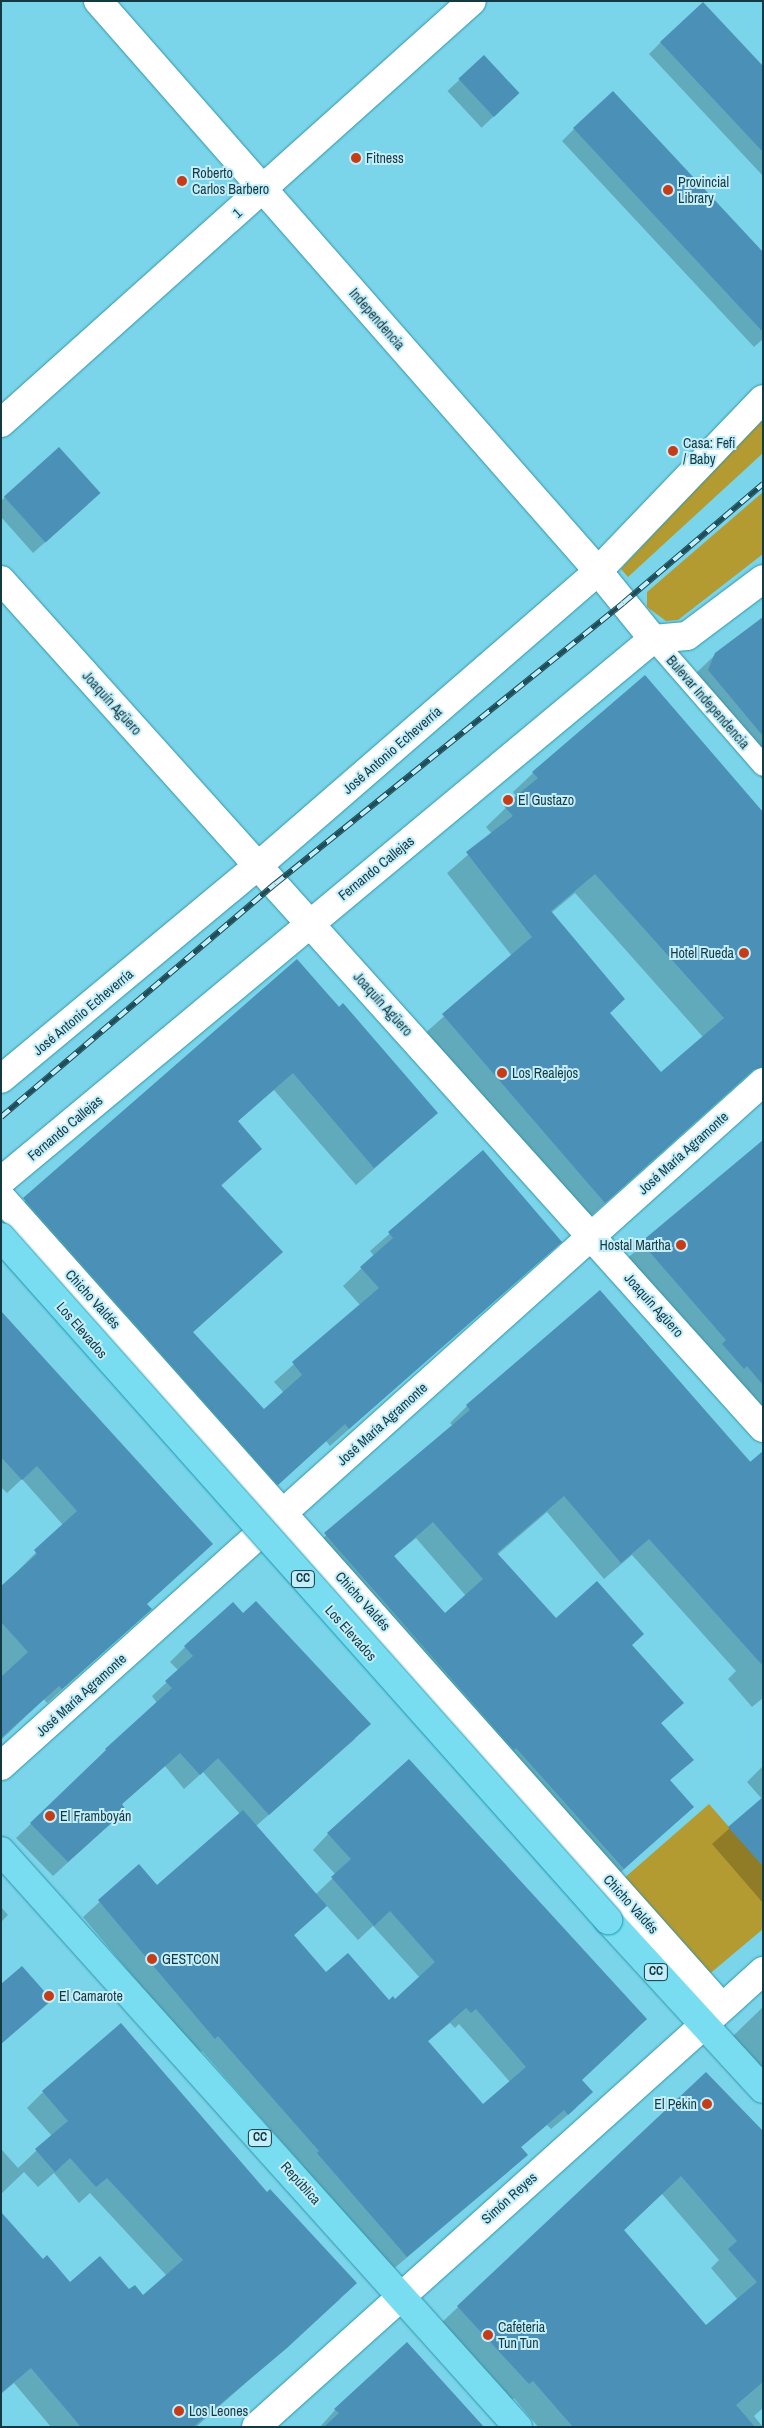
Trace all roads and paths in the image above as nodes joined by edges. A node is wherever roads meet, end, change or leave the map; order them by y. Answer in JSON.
{"nodes":[{"id":1,"x":98,"y":1,"type":"edge"},
{"id":2,"x":472,"y":1,"type":"edge"},
{"id":3,"x":264,"y":189,"type":"junction"},
{"id":4,"x":763,"y":399,"type":"edge"},
{"id":5,"x":1,"y":423,"type":"edge"},
{"id":6,"x":598,"y":571,"type":"junction"},
{"id":7,"x":763,"y":579,"type":"edge"},
{"id":8,"x":1,"y":580,"type":"edge"},
{"id":9,"x":653,"y":639,"type":"junction"},
{"id":10,"x":763,"y":765,"type":"edge"},
{"id":11,"x":259,"y":865,"type":"junction"},
{"id":12,"x":309,"y":922,"type":"junction"},
{"id":13,"x":1,"y":1079,"type":"edge"},
{"id":14,"x":763,"y":1082,"type":"edge"},
{"id":15,"x":1,"y":1181,"type":"edge"},
{"id":16,"x":1,"y":1197,"type":"edge"},
{"id":17,"x":592,"y":1235,"type":"junction"},
{"id":18,"x":1,"y":1237,"type":"edge"},
{"id":19,"x":763,"y":1428,"type":"edge"},
{"id":20,"x":284,"y":1513,"type":"junction"},
{"id":21,"x":1,"y":1766,"type":"edge"},
{"id":22,"x":1,"y":1851,"type":"edge"},
{"id":23,"x":763,"y":1971,"type":"edge"},
{"id":24,"x":714,"y":2016,"type":"junction"},
{"id":25,"x":763,"y":2089,"type":"edge"},
{"id":26,"x":401,"y":2294,"type":"junction"},
{"id":27,"x":256,"y":2427,"type":"edge"},
{"id":28,"x":518,"y":2427,"type":"edge"}],
"edges":[{"from":1,"to":3,"type":"street","name":"Independencia"},
{"from":2,"to":3,"type":"street","name":"1"},
{"from":3,"to":5,"type":"street","name":"1"},
{"from":3,"to":6,"type":"street","name":"Independencia"},
{"from":4,"to":6,"type":"street","name":"José Antonio Echeverría"},
{"from":6,"to":9,"type":"street","name":"Independencia"},
{"from":6,"to":11,"type":"street","name":"José Antonio Echeverría"},
{"from":7,"to":9,"type":"street"},
{"from":8,"to":11,"type":"street","name":"Joaquín Agüero"},
{"from":9,"to":10,"type":"street","name":"Bulevar Independencia"},
{"from":9,"to":12,"type":"street","name":"Fernando Callejas"},
{"from":11,"to":12,"type":"street","name":"Joaquín Agüero"},
{"from":11,"to":13,"type":"street","name":"José Antonio Echeverría"},
{"from":12,"to":15,"type":"street","name":"Fernando Callejas"},
{"from":12,"to":17,"type":"street","name":"Joaquín Agüero"},
{"from":14,"to":17,"type":"street","name":"José María Agramonte"},
{"from":16,"to":20,"type":"street","name":"Chicho Valdés"},
{"from":17,"to":19,"type":"street","name":"Joaquín Agüero"},
{"from":17,"to":20,"type":"street","name":"José María Agramonte"},
{"from":18,"to":24,"type":"main road","name":"Los Elevados","number":"CC","bridge":true},
{"from":20,"to":21,"type":"street","name":"José María Agramonte"},
{"from":20,"to":24,"type":"street","name":"Chicho Valdés"},
{"from":22,"to":26,"type":"main road","name":"República","number":"CC"},
{"from":23,"to":24,"type":"street","name":"Simón Reyes"},
{"from":24,"to":25,"type":"main road","number":"CC"},
{"from":24,"to":26,"type":"street","name":"Simón Reyes"},
{"from":26,"to":27,"type":"street","name":"Simón Reyes"},
{"from":26,"to":28,"type":"main road","name":"República","number":"CC"}]}
